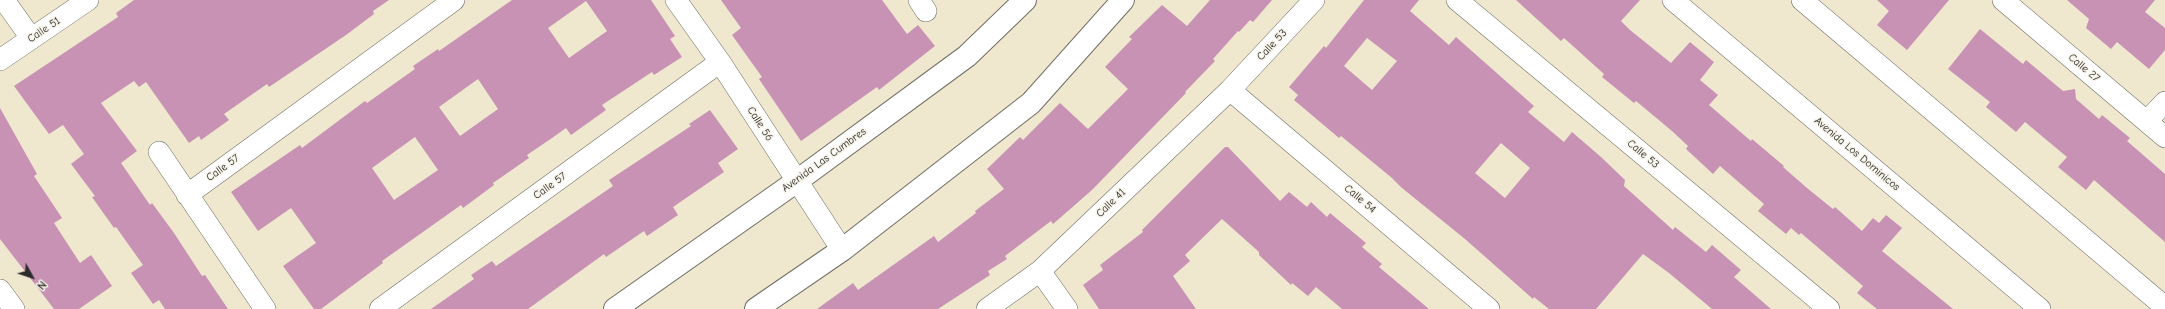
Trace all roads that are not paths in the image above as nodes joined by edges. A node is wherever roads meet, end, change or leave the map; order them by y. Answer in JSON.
{"nodes":[{"id":1,"x":4,"y":0,"type":"edge"},
{"id":2,"x":88,"y":0,"type":"edge"},
{"id":3,"x":454,"y":0,"type":"edge"},
{"id":4,"x":676,"y":0,"type":"edge"},
{"id":5,"x":1025,"y":0,"type":"edge"},
{"id":6,"x":1123,"y":0,"type":"edge"},
{"id":7,"x":1314,"y":0,"type":"edge"},
{"id":8,"x":1457,"y":0,"type":"edge"},
{"id":9,"x":1673,"y":0,"type":"edge"},
{"id":10,"x":1802,"y":0,"type":"edge"},
{"id":11,"x":2003,"y":0,"type":"edge"},
{"id":12,"x":31,"y":38,"type":"junction"},
{"id":13,"x":0,"y":60,"type":"edge"},
{"id":14,"x":720,"y":62,"type":"junction"},
{"id":15,"x":1230,"y":90,"type":"junction"},
{"id":16,"x":2165,"y":102,"type":"edge"},
{"id":17,"x":2146,"y":121,"type":"junction"},
{"id":18,"x":2165,"y":137,"type":"edge"},
{"id":19,"x":159,"y":152,"type":"dead end"},
{"id":20,"x":797,"y":180,"type":"junction"},
{"id":21,"x":187,"y":195,"type":"junction"},
{"id":22,"x":842,"y":250,"type":"junction"},
{"id":23,"x":1040,"y":270,"type":"junction"},
{"id":24,"x":0,"y":290,"type":"edge"},
{"id":25,"x":2165,"y":307,"type":"edge"},
{"id":26,"x":14,"y":309,"type":"edge"},
{"id":27,"x":264,"y":309,"type":"edge"},
{"id":28,"x":380,"y":309,"type":"edge"},
{"id":29,"x":615,"y":309,"type":"edge"},
{"id":30,"x":756,"y":309,"type":"edge"},
{"id":31,"x":987,"y":309,"type":"edge"},
{"id":32,"x":1067,"y":309,"type":"edge"},
{"id":33,"x":1489,"y":309,"type":"edge"},
{"id":34,"x":1829,"y":309,"type":"edge"},
{"id":35,"x":2040,"y":309,"type":"edge"}],
"edges":[{"from":1,"to":12,"type":"street"},
{"from":2,"to":12,"type":"street","name":"Calle 51"},
{"from":3,"to":21,"type":"street","name":"Calle 57"},
{"from":4,"to":14,"type":"street","name":"Calle 56"},
{"from":5,"to":20,"type":"street","name":"Avenida Las Cumbres"},
{"from":6,"to":22,"type":"street"},
{"from":7,"to":15,"type":"street","name":"Calle 53"},
{"from":8,"to":34,"type":"street","name":"Calle 53"},
{"from":9,"to":35,"type":"street","name":"Avenida Los Dominicos"},
{"from":10,"to":25,"type":"street"},
{"from":11,"to":17,"type":"street","name":"Calle 27"},
{"from":12,"to":13,"type":"street","name":"Calle 51"},
{"from":14,"to":20,"type":"street","name":"Calle 56"},
{"from":14,"to":28,"type":"street","name":"Calle 57"},
{"from":15,"to":23,"type":"street","name":"Calle 41"},
{"from":15,"to":33,"type":"street","name":"Calle 54"},
{"from":16,"to":17,"type":"street"},
{"from":17,"to":18,"type":"street","name":"Calle 27"},
{"from":19,"to":21,"type":"street"},
{"from":20,"to":22,"type":"street","name":"Calle 56"},
{"from":20,"to":29,"type":"street","name":"Avenida Las Cumbres"},
{"from":21,"to":27,"type":"street"},
{"from":22,"to":30,"type":"street"},
{"from":23,"to":31,"type":"street","name":"Calle 41"},
{"from":23,"to":32,"type":"street"},
{"from":24,"to":26,"type":"street"}]}
